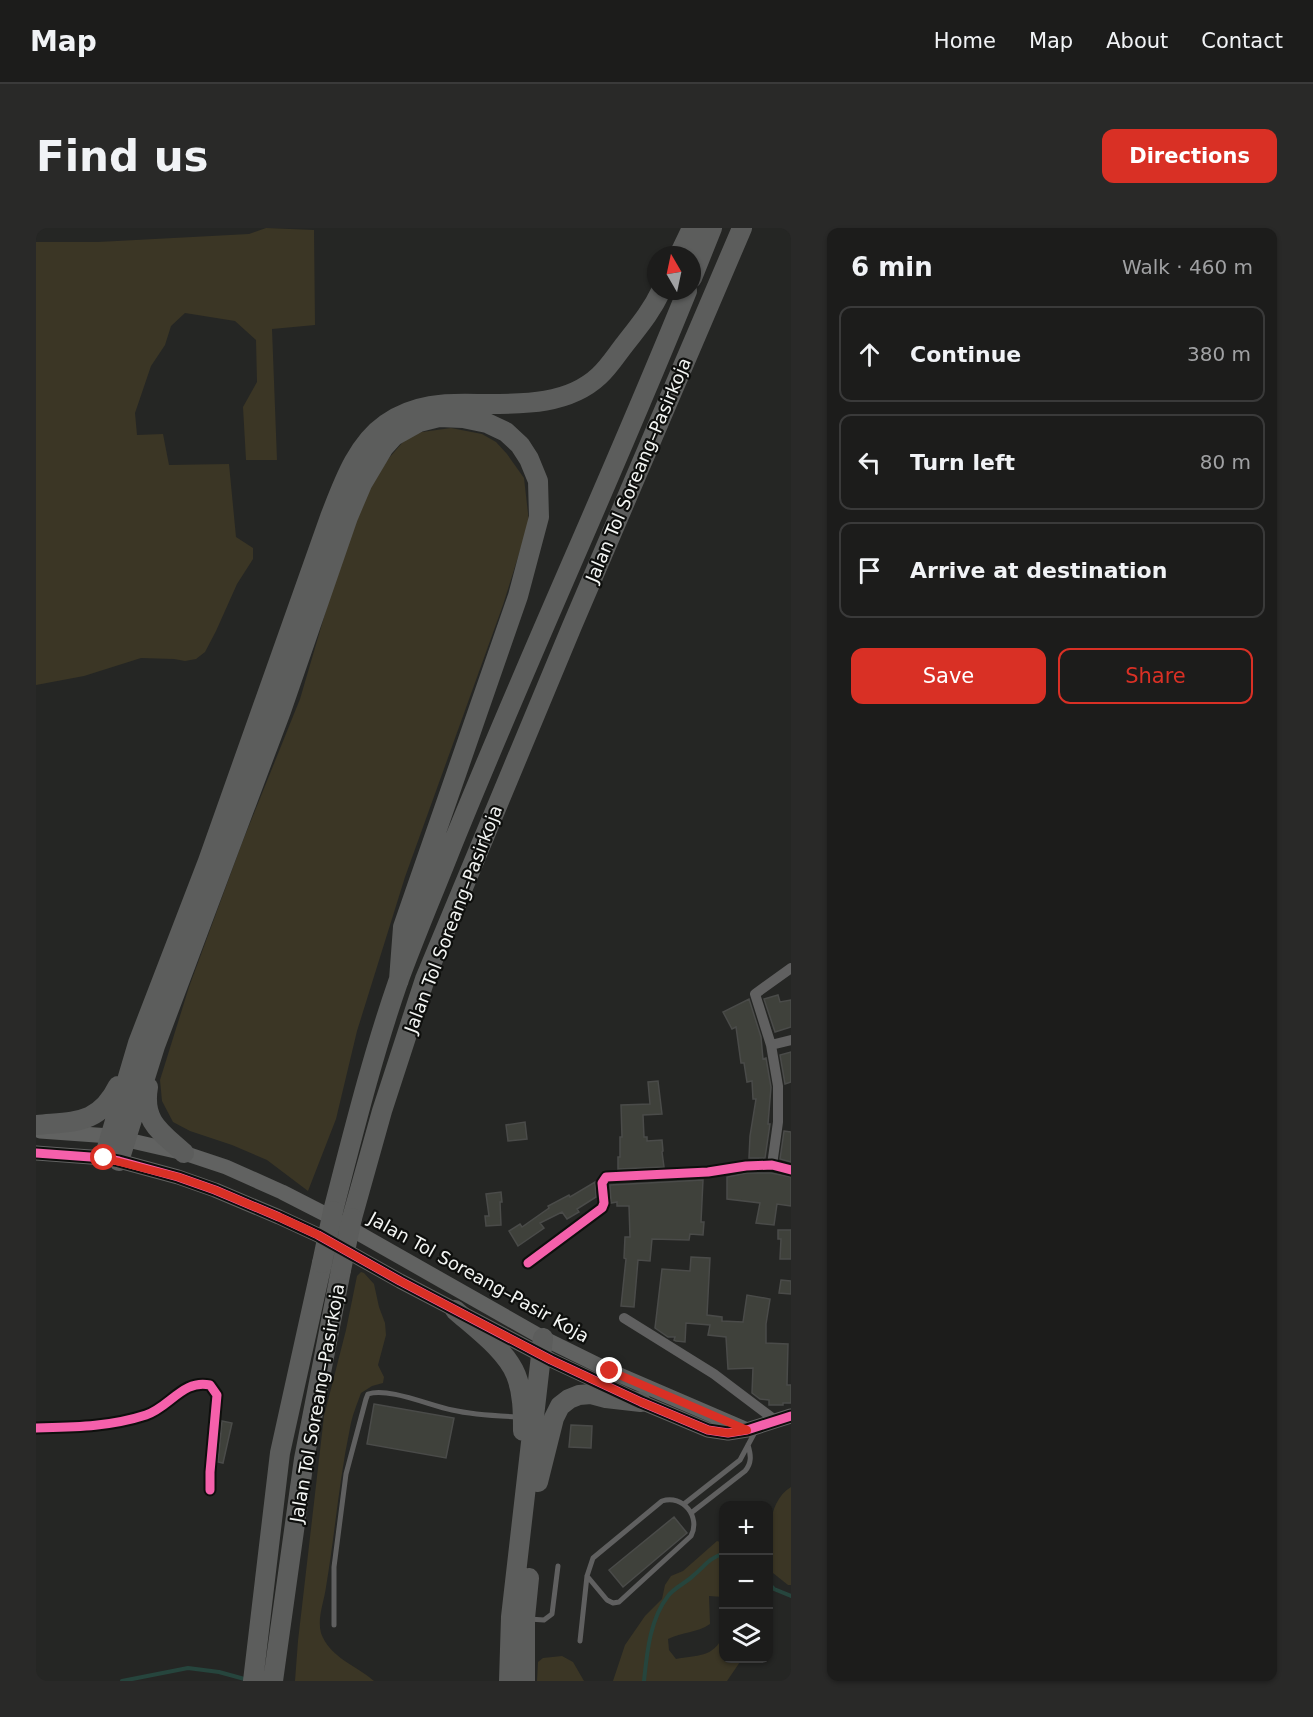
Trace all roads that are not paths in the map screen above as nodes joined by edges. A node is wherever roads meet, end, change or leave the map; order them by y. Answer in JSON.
{"nodes":[{"id":1,"x":692,"y":228,"type":"edge"},
{"id":2,"x":712,"y":228,"type":"edge"},
{"id":3,"x":742,"y":228,"type":"edge"},
{"id":4,"x":683,"y":246,"type":"edge"},
{"id":5,"x":701,"y":256,"type":"edge"},
{"id":6,"x":656,"y":300,"type":"edge"},
{"id":7,"x":683,"y":300,"type":"edge"},
{"id":8,"x":791,"y":968,"type":"edge"},
{"id":9,"x":399,"y":980,"type":"junction"},
{"id":10,"x":791,"y":1040,"type":"edge"},
{"id":11,"x":147,"y":1044,"type":"junction"},
{"id":12,"x":771,"y":1045,"type":"junction"},
{"id":13,"x":36,"y":1125,"type":"edge"},
{"id":14,"x":36,"y":1131,"type":"edge"},
{"id":15,"x":118,"y":1137,"type":"junction"},
{"id":16,"x":184,"y":1153,"type":"junction"},
{"id":17,"x":36,"y":1154,"type":"edge"},
{"id":18,"x":111,"y":1160,"type":"junction"},
{"id":19,"x":772,"y":1165,"type":"junction"},
{"id":20,"x":791,"y":1170,"type":"edge"},
{"id":21,"x":528,"y":1263,"type":"dead end"},
{"id":22,"x":455,"y":1310,"type":"junction"},
{"id":23,"x":624,"y":1318,"type":"dead end"},
{"id":24,"x":547,"y":1349,"type":"junction"},
{"id":25,"x":641,"y":1402,"type":"junction"},
{"id":26,"x":791,"y":1416,"type":"edge"},
{"id":27,"x":523,"y":1417,"type":"junction"},
{"id":28,"x":775,"y":1420,"type":"junction"},
{"id":29,"x":36,"y":1428,"type":"edge"},
{"id":30,"x":750,"y":1434,"type":"junction"},
{"id":31,"x":538,"y":1482,"type":"junction"},
{"id":32,"x":210,"y":1490,"type":"dead end"},
{"id":33,"x":684,"y":1504,"type":"junction"},
{"id":34,"x":691,"y":1513,"type":"junction"},
{"id":35,"x":522,"y":1524,"type":"junction"},
{"id":36,"x":558,"y":1566,"type":"dead end"},
{"id":37,"x":587,"y":1576,"type":"junction"},
{"id":38,"x":518,"y":1618,"type":"junction"},
{"id":39,"x":334,"y":1625,"type":"dead end"},
{"id":40,"x":580,"y":1641,"type":"dead end"},
{"id":41,"x":275,"y":1671,"type":"edge"},
{"id":42,"x":253,"y":1681,"type":"edge"},
{"id":43,"x":509,"y":1681,"type":"edge"},
{"id":44,"x":525,"y":1681,"type":"edge"}],
"edges":[{"from":1,"to":4,"type":"highway"},
{"from":2,"to":5,"type":"highway"},
{"from":3,"to":41,"type":"highway","name":"Jalan Tol Soreang–Pasirkoja","bridge":true},
{"from":6,"to":11,"type":"highway"},
{"from":7,"to":9,"type":"highway","name":"Jalan Tol Soreang–Pasirkoja"},
{"from":8,"to":12,"type":"street"},
{"from":9,"to":11,"type":"highway"},
{"from":9,"to":42,"type":"highway","name":"Jalan Tol Soreang–Pasirkoja","bridge":true},
{"from":10,"to":12,"type":"street"},
{"from":11,"to":13,"type":"highway"},
{"from":11,"to":15,"type":"highway"},
{"from":11,"to":16,"type":"highway"},
{"from":12,"to":19,"type":"street"},
{"from":14,"to":15,"type":"street","name":"Jalan Tol Soreang–Pasir Koja"},
{"from":15,"to":16,"type":"street","name":"Jalan Tol Soreang–Pasir Koja"},
{"from":15,"to":18,"type":"highway"},
{"from":16,"to":24,"type":"street","name":"Jalan Tol Soreang–Pasir Koja"},
{"from":17,"to":18,"type":"street","name":"Jalan Tol Soreang–Pasir Koja"},
{"from":18,"to":22,"type":"street","name":"Jalan Tol Soreang–Pasir Koja"},
{"from":19,"to":20,"type":"street"},
{"from":19,"to":21,"type":"street"},
{"from":22,"to":24,"type":"street","name":"Jalan Tol Soreang–Pasir Koja"},
{"from":22,"to":27,"type":"highway"},
{"from":23,"to":28,"type":"street"},
{"from":24,"to":25,"type":"street","name":"Jalan Tol Soreang–Pasir Koja"},
{"from":24,"to":30,"type":"street","name":"Jalan Tol Soreang–Pasir Koja"},
{"from":24,"to":31,"type":"highway"},
{"from":24,"to":35,"type":"highway"},
{"from":25,"to":30,"type":"street","name":"Jalan Tol Soreang–Pasir Koja"},
{"from":25,"to":31,"type":"highway"},
{"from":26,"to":28,"type":"street"},
{"from":27,"to":35,"type":"highway"},
{"from":27,"to":39,"type":"lane"},
{"from":28,"to":30,"type":"street"},
{"from":29,"to":32,"type":"street"},
{"from":30,"to":33,"type":"lane"},
{"from":30,"to":34,"type":"lane"},
{"from":31,"to":38,"type":"highway"},
{"from":33,"to":34,"type":"lane"},
{"from":33,"to":37,"type":"lane"},
{"from":34,"to":37,"type":"lane"},
{"from":35,"to":38,"type":"highway"},
{"from":36,"to":38,"type":"lane"},
{"from":37,"to":40,"type":"lane"},
{"from":38,"to":43,"type":"highway"},
{"from":38,"to":44,"type":"highway"}]}
